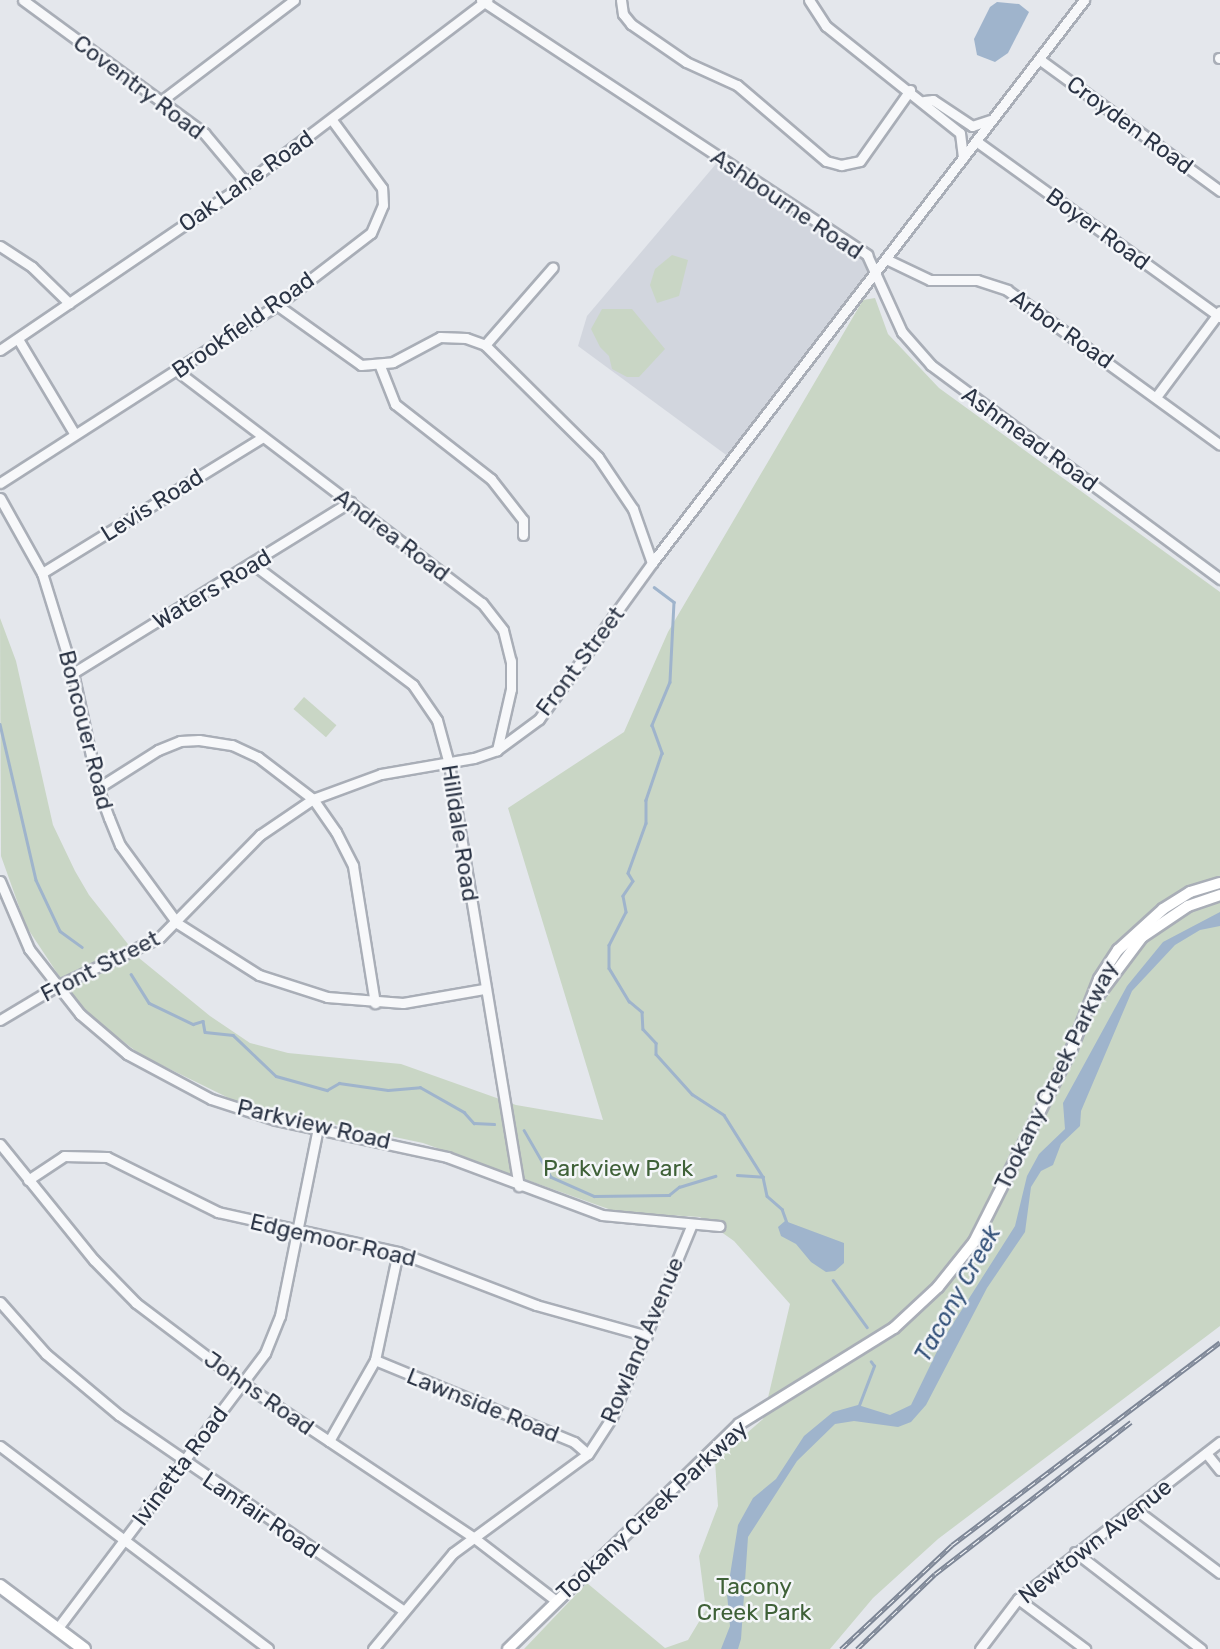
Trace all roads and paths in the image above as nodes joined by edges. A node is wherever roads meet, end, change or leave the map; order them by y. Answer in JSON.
{"nodes":[{"id":1,"x":23,"y":0,"type":"edge"},
{"id":2,"x":621,"y":0,"type":"edge"},
{"id":3,"x":809,"y":0,"type":"edge"},
{"id":4,"x":484,"y":1,"type":"edge"},
{"id":5,"x":287,"y":2,"type":"edge"},
{"id":6,"x":1081,"y":3,"type":"edge"},
{"id":7,"x":1039,"y":60,"type":"junction"},
{"id":8,"x":910,"y":90,"type":"junction"},
{"id":9,"x":924,"y":100,"type":"junction"},
{"id":10,"x":161,"y":101,"type":"junction"},
{"id":11,"x":995,"y":117,"type":"junction"},
{"id":12,"x":332,"y":120,"type":"junction"},
{"id":13,"x":976,"y":141,"type":"junction"},
{"id":14,"x":963,"y":158,"type":"junction"},
{"id":15,"x":246,"y":183,"type":"junction"},
{"id":16,"x":1220,"y":191,"type":"edge"},
{"id":17,"x":0,"y":246,"type":"edge"},
{"id":18,"x":886,"y":259,"type":"junction"},
{"id":19,"x":553,"y":267,"type":"dead end"},
{"id":20,"x":877,"y":269,"type":"junction"},
{"id":21,"x":69,"y":303,"type":"junction"},
{"id":22,"x":276,"y":305,"type":"junction"},
{"id":23,"x":1219,"y":314,"type":"edge"},
{"id":24,"x":18,"y":339,"type":"junction"},
{"id":25,"x":485,"y":345,"type":"junction"},
{"id":26,"x":0,"y":350,"type":"edge"},
{"id":27,"x":380,"y":366,"type":"junction"},
{"id":28,"x":177,"y":371,"type":"junction"},
{"id":29,"x":1156,"y":397,"type":"junction"},
{"id":30,"x":74,"y":433,"type":"junction"},
{"id":31,"x":263,"y":438,"type":"junction"},
{"id":32,"x":1220,"y":445,"type":"edge"},
{"id":33,"x":0,"y":483,"type":"edge"},
{"id":34,"x":0,"y":498,"type":"edge"},
{"id":35,"x":350,"y":502,"type":"junction"},
{"id":36,"x":523,"y":535,"type":"dead end"},
{"id":37,"x":652,"y":563,"type":"junction"},
{"id":38,"x":254,"y":565,"type":"junction"},
{"id":39,"x":42,"y":573,"type":"junction"},
{"id":40,"x":1220,"y":579,"type":"edge"},
{"id":41,"x":73,"y":673,"type":"junction"},
{"id":42,"x":497,"y":750,"type":"junction"},
{"id":43,"x":449,"y":764,"type":"junction"},
{"id":44,"x":98,"y":788,"type":"junction"},
{"id":45,"x":313,"y":799,"type":"junction"},
{"id":46,"x":0,"y":881,"type":"edge"},
{"id":47,"x":1220,"y":883,"type":"edge"},
{"id":48,"x":1220,"y":895,"type":"edge"},
{"id":49,"x":177,"y":923,"type":"junction"},
{"id":50,"x":57,"y":986,"type":"junction"},
{"id":51,"x":484,"y":989,"type":"junction"},
{"id":52,"x":1095,"y":999,"type":"junction"},
{"id":53,"x":375,"y":1003,"type":"junction"},
{"id":54,"x":0,"y":1020,"type":"edge"},
{"id":55,"x":318,"y":1128,"type":"junction"},
{"id":56,"x":0,"y":1143,"type":"edge"},
{"id":57,"x":28,"y":1181,"type":"junction"},
{"id":58,"x":519,"y":1186,"type":"junction"},
{"id":59,"x":691,"y":1226,"type":"junction"},
{"id":60,"x":719,"y":1226,"type":"dead end"},
{"id":61,"x":297,"y":1231,"type":"junction"},
{"id":62,"x":398,"y":1252,"type":"junction"},
{"id":63,"x":0,"y":1302,"type":"edge"},
{"id":64,"x":647,"y":1336,"type":"junction"},
{"id":65,"x":375,"y":1360,"type":"junction"},
{"id":66,"x":242,"y":1383,"type":"junction"},
{"id":67,"x":329,"y":1441,"type":"junction"},
{"id":68,"x":1220,"y":1442,"type":"edge"},
{"id":69,"x":0,"y":1446,"type":"edge"},
{"id":70,"x":1206,"y":1453,"type":"junction"},
{"id":71,"x":588,"y":1454,"type":"junction"},
{"id":72,"x":183,"y":1462,"type":"junction"},
{"id":73,"x":1220,"y":1470,"type":"edge"},
{"id":74,"x":1135,"y":1509,"type":"junction"},
{"id":75,"x":473,"y":1537,"type":"junction"},
{"id":76,"x":125,"y":1541,"type":"junction"},
{"id":77,"x":1075,"y":1552,"type":"junction"},
{"id":78,"x":1220,"y":1573,"type":"edge"},
{"id":79,"x":0,"y":1586,"type":"edge"},
{"id":80,"x":1018,"y":1599,"type":"junction"},
{"id":81,"x":555,"y":1600,"type":"junction"},
{"id":82,"x":403,"y":1610,"type":"junction"},
{"id":83,"x":57,"y":1629,"type":"junction"},
{"id":84,"x":84,"y":1649,"type":"edge"},
{"id":85,"x":268,"y":1649,"type":"edge"},
{"id":86,"x":373,"y":1649,"type":"edge"},
{"id":87,"x":508,"y":1649,"type":"edge"},
{"id":88,"x":979,"y":1649,"type":"edge"},
{"id":89,"x":1085,"y":1649,"type":"edge"},
{"id":90,"x":1201,"y":1649,"type":"edge"}],
"edges":[{"from":1,"to":10,"type":"street","name":"Coventry Road"},
{"from":2,"to":8,"type":"street"},
{"from":3,"to":8,"type":"street"},
{"from":4,"to":12,"type":"street","name":"Oak Lane Road"},
{"from":4,"to":20,"type":"street","name":"Ashbourne Road"},
{"from":5,"to":10,"type":"street"},
{"from":6,"to":7,"type":"street","name":"Ashbourne Road"},
{"from":7,"to":11,"type":"street","name":"Ashbourne Road"},
{"from":7,"to":16,"type":"street","name":"Croyden Road"},
{"from":8,"to":9,"type":"street"},
{"from":9,"to":11,"type":"street"},
{"from":9,"to":14,"type":"street"},
{"from":10,"to":15,"type":"street","name":"Coventry Road"},
{"from":11,"to":13,"type":"street","name":"Ashbourne Road"},
{"from":12,"to":15,"type":"street","name":"Oak Lane Road"},
{"from":12,"to":22,"type":"street","name":"Brookfield Road"},
{"from":13,"to":14,"type":"street","name":"Ashbourne Road"},
{"from":13,"to":23,"type":"street","name":"Boyer Road"},
{"from":14,"to":18,"type":"street","name":"Ashbourne Road"},
{"from":15,"to":21,"type":"street","name":"Oak Lane Road"},
{"from":17,"to":21,"type":"street"},
{"from":18,"to":20,"type":"street","name":"Ashbourne Road"},
{"from":18,"to":29,"type":"street","name":"Arbor Road"},
{"from":19,"to":25,"type":"street"},
{"from":20,"to":37,"type":"street","name":"Front Street"},
{"from":20,"to":40,"type":"street","name":"Ashmead Road"},
{"from":21,"to":24,"type":"street","name":"Oak Lane Road"},
{"from":22,"to":27,"type":"street"},
{"from":22,"to":28,"type":"street","name":"Brookfield Road"},
{"from":23,"to":29,"type":"street"},
{"from":24,"to":26,"type":"street","name":"Oak Lane Road"},
{"from":24,"to":30,"type":"street"},
{"from":25,"to":27,"type":"street"},
{"from":25,"to":37,"type":"street"},
{"from":27,"to":36,"type":"street"},
{"from":28,"to":30,"type":"street","name":"Brookfield Road"},
{"from":28,"to":31,"type":"street","name":"Andrea Road"},
{"from":29,"to":32,"type":"street","name":"Arbor Road"},
{"from":30,"to":33,"type":"street","name":"Brookfield Road"},
{"from":31,"to":35,"type":"street","name":"Andrea Road"},
{"from":31,"to":39,"type":"street","name":"Levis Road"},
{"from":34,"to":39,"type":"street","name":"Boncouer Road"},
{"from":35,"to":38,"type":"street","name":"Waters Road"},
{"from":35,"to":42,"type":"street","name":"Andrea Road"},
{"from":37,"to":42,"type":"street","name":"Front Street"},
{"from":38,"to":41,"type":"street","name":"Waters Road"},
{"from":38,"to":43,"type":"street","name":"Hilldale Road"},
{"from":39,"to":41,"type":"street","name":"Boncouer Road"},
{"from":41,"to":44,"type":"street","name":"Boncouer Road"},
{"from":42,"to":43,"type":"street","name":"Front Street"},
{"from":43,"to":45,"type":"street","name":"Front Street"},
{"from":43,"to":51,"type":"street","name":"Hilldale Road"},
{"from":44,"to":45,"type":"street"},
{"from":44,"to":49,"type":"street","name":"Boncouer Road"},
{"from":45,"to":49,"type":"street","name":"Front Street"},
{"from":45,"to":53,"type":"street"},
{"from":46,"to":50,"type":"street","name":"Parkview Road"},
{"from":47,"to":52,"type":"main road","name":"Tookany Creek Parkway"},
{"from":48,"to":52,"type":"main road","name":"Tookany Creek Parkway"},
{"from":49,"to":50,"type":"street","name":"Front Street"},
{"from":49,"to":53,"type":"street","name":"Boncouer Road"},
{"from":50,"to":54,"type":"street","name":"Front Street"},
{"from":50,"to":55,"type":"street","name":"Parkview Road"},
{"from":51,"to":53,"type":"street","name":"Boncouer Road"},
{"from":51,"to":58,"type":"street","name":"Hilldale Road"},
{"from":52,"to":81,"type":"main road","name":"Tookany Creek Parkway"},
{"from":55,"to":58,"type":"street","name":"Parkview Road"},
{"from":55,"to":61,"type":"street","name":"Ivinetta Road"},
{"from":56,"to":57,"type":"street","name":"Johns Road"},
{"from":57,"to":61,"type":"street","name":"Edgemoor Road"},
{"from":57,"to":66,"type":"street","name":"Johns Road"},
{"from":58,"to":59,"type":"street","name":"Parkview Road"},
{"from":59,"to":60,"type":"street","name":"Parkview Road"},
{"from":59,"to":64,"type":"street","name":"Rowland Avenue"},
{"from":61,"to":62,"type":"street","name":"Edgemoor Road"},
{"from":61,"to":66,"type":"street","name":"Ivinetta Road"},
{"from":62,"to":64,"type":"street","name":"Edgemoor Road"},
{"from":62,"to":65,"type":"street"},
{"from":63,"to":72,"type":"street","name":"Lanfair Road"},
{"from":64,"to":71,"type":"street","name":"Rowland Avenue"},
{"from":65,"to":67,"type":"street"},
{"from":65,"to":71,"type":"street","name":"Lawnside Road"},
{"from":66,"to":67,"type":"street","name":"Johns Road"},
{"from":66,"to":72,"type":"street","name":"Ivinetta Road"},
{"from":67,"to":75,"type":"street","name":"Johns Road"},
{"from":68,"to":70,"type":"street","name":"Newtown Avenue"},
{"from":69,"to":76,"type":"street"},
{"from":70,"to":73,"type":"street"},
{"from":70,"to":74,"type":"street","name":"Newtown Avenue"},
{"from":71,"to":75,"type":"street","name":"Rowland Avenue"},
{"from":72,"to":76,"type":"street","name":"Ivinetta Road"},
{"from":72,"to":82,"type":"street","name":"Lanfair Road"},
{"from":74,"to":77,"type":"street","name":"Newtown Avenue"},
{"from":74,"to":78,"type":"street"},
{"from":75,"to":81,"type":"street","name":"Johns Road"},
{"from":75,"to":82,"type":"street","name":"Rowland Avenue"},
{"from":76,"to":83,"type":"street","name":"Ivinetta Road"},
{"from":76,"to":85,"type":"street"},
{"from":77,"to":80,"type":"street","name":"Newtown Avenue"},
{"from":77,"to":90,"type":"street"},
{"from":79,"to":83,"type":"highway"},
{"from":80,"to":88,"type":"street","name":"Newtown Avenue"},
{"from":80,"to":89,"type":"street"},
{"from":81,"to":87,"type":"main road","name":"Tookany Creek Parkway"},
{"from":82,"to":86,"type":"street","name":"Rowland Avenue"},
{"from":83,"to":84,"type":"highway"}]}
